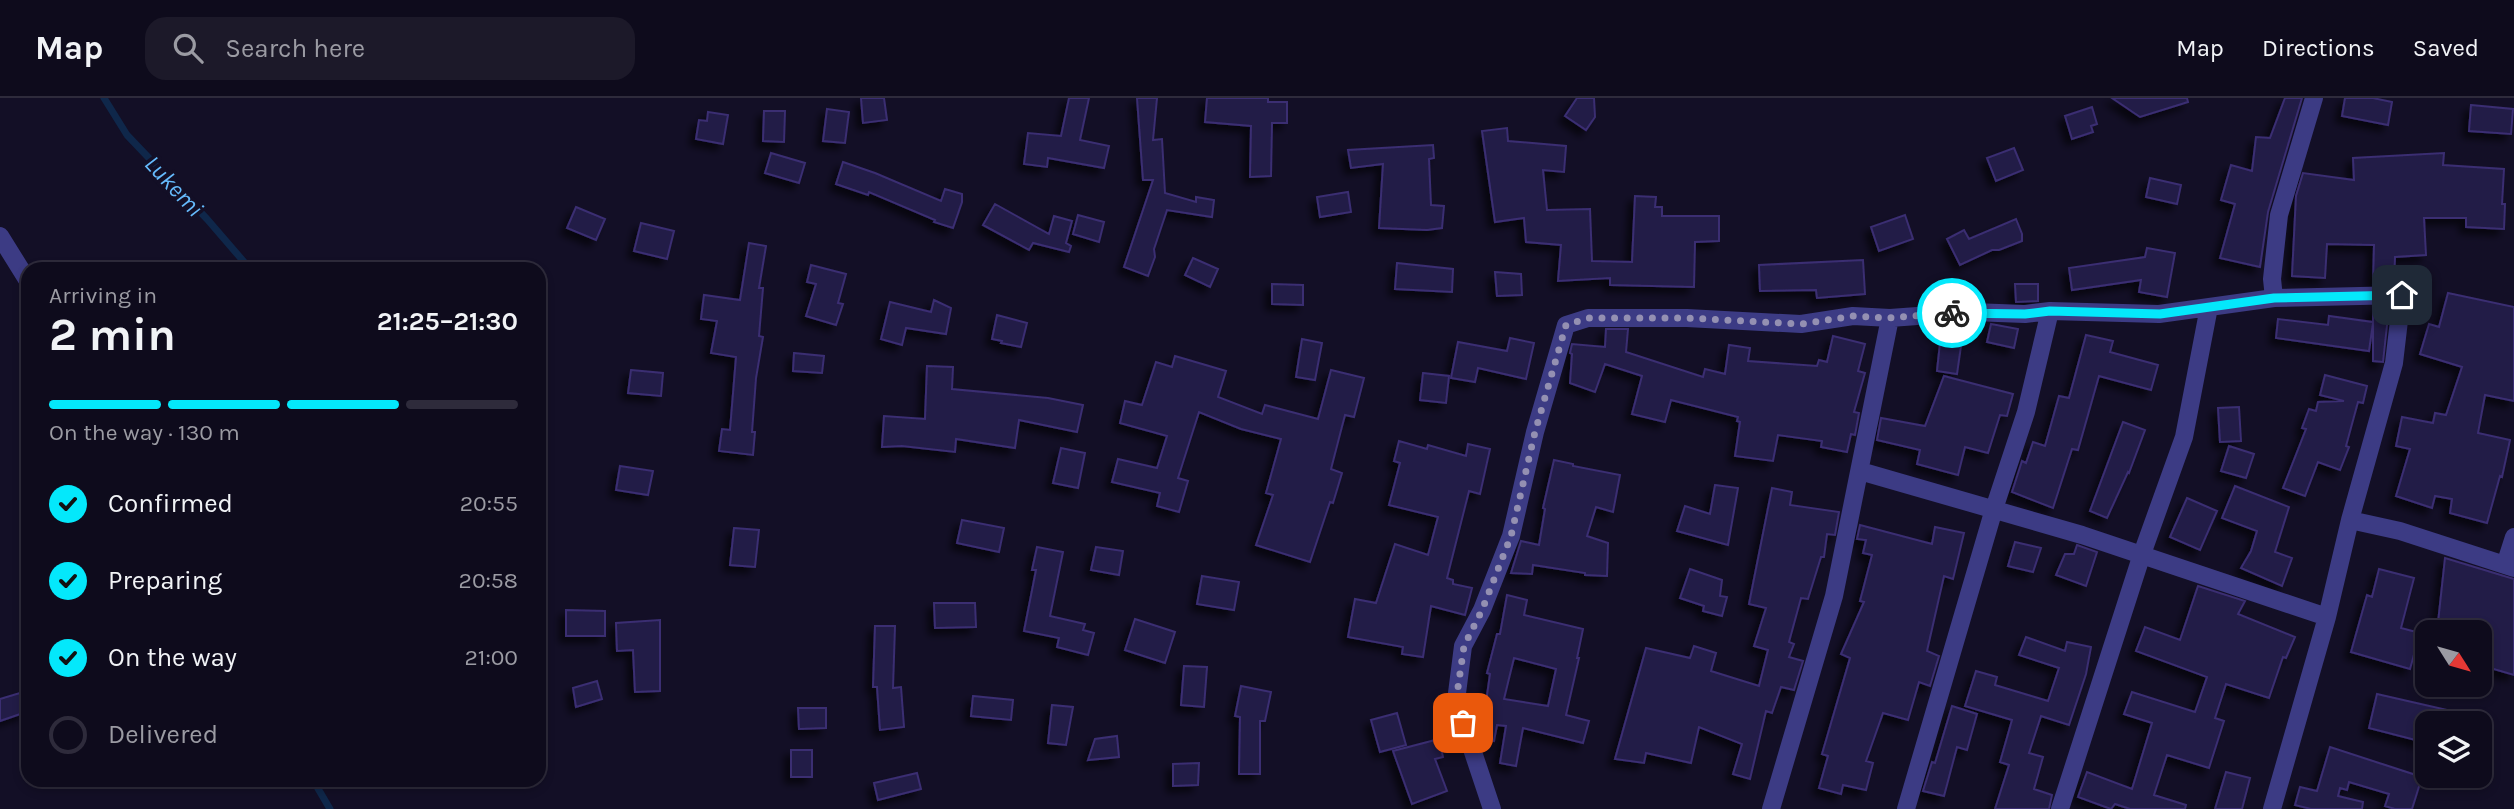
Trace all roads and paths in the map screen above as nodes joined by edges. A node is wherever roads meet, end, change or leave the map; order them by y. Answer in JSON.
{"nodes":[{"id":1,"x":2314,"y":98,"type":"edge"},
{"id":2,"x":0,"y":236,"type":"edge"},
{"id":3,"x":21,"y":270,"type":"edge"},
{"id":4,"x":2274,"y":298,"type":"junction"},
{"id":5,"x":2209,"y":307,"type":"junction"},
{"id":6,"x":2050,"y":311,"type":"junction"},
{"id":7,"x":1889,"y":318,"type":"junction"},
{"id":8,"x":1860,"y":471,"type":"junction"},
{"id":9,"x":1994,"y":509,"type":"junction"},
{"id":10,"x":2350,"y":520,"type":"junction"},
{"id":11,"x":2514,"y":537,"type":"edge"},
{"id":12,"x":2142,"y":554,"type":"junction"},
{"id":13,"x":2509,"y":566,"type":"edge"},
{"id":14,"x":2327,"y":617,"type":"junction"},
{"id":15,"x":1492,"y":809,"type":"edge"},
{"id":16,"x":1771,"y":809,"type":"edge"},
{"id":17,"x":1906,"y":809,"type":"edge"},
{"id":18,"x":2060,"y":809,"type":"edge"},
{"id":19,"x":2272,"y":809,"type":"edge"}],
"edges":[{"from":1,"to":4,"type":"street"},
{"from":2,"to":3,"type":"street"},
{"from":4,"to":5,"type":"street"},
{"from":4,"to":10,"type":"street"},
{"from":5,"to":6,"type":"street"},
{"from":5,"to":12,"type":"street"},
{"from":6,"to":7,"type":"street"},
{"from":6,"to":9,"type":"street"},
{"from":7,"to":8,"type":"street"},
{"from":7,"to":15,"type":"street"},
{"from":8,"to":9,"type":"street"},
{"from":8,"to":16,"type":"street"},
{"from":9,"to":12,"type":"street"},
{"from":9,"to":17,"type":"street"},
{"from":10,"to":13,"type":"street"},
{"from":10,"to":14,"type":"street"},
{"from":11,"to":13,"type":"street"},
{"from":12,"to":14,"type":"street"},
{"from":12,"to":18,"type":"street"},
{"from":14,"to":19,"type":"street"}]}
